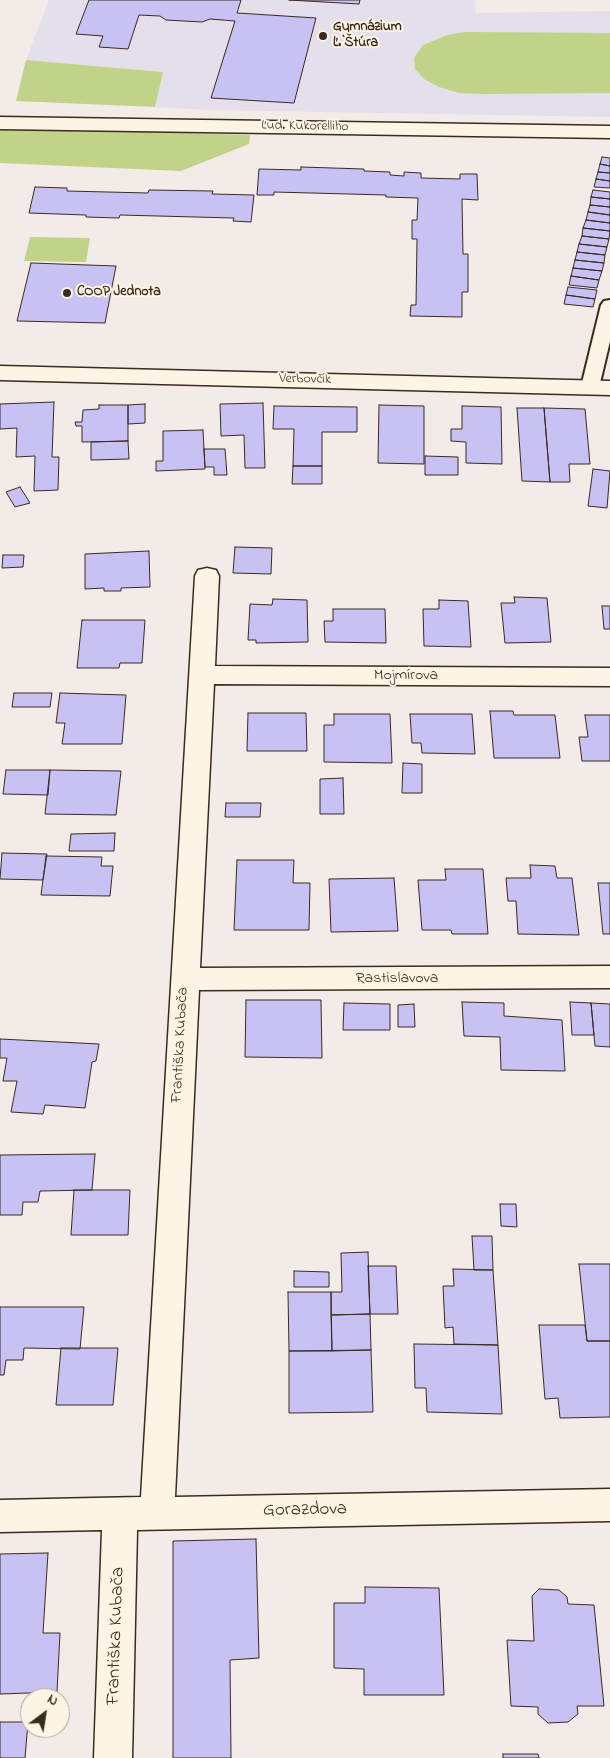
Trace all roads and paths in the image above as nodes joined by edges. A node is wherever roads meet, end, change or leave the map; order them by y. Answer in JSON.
{"nodes":[{"id":1,"x":0,"y":123,"type":"edge"},
{"id":2,"x":610,"y":132,"type":"edge"},
{"id":3,"x":610,"y":305,"type":"edge"},
{"id":4,"x":0,"y":373,"type":"edge"},
{"id":5,"x":600,"y":388,"type":"edge"},
{"id":6,"x":207,"y":576,"type":"dead end"},
{"id":7,"x":201,"y":676,"type":"junction"},
{"id":8,"x":610,"y":677,"type":"edge"},
{"id":9,"x":610,"y":978,"type":"edge"},
{"id":10,"x":185,"y":979,"type":"junction"},
{"id":11,"x":610,"y":1505,"type":"edge"},
{"id":12,"x":157,"y":1513,"type":"junction"},
{"id":13,"x":120,"y":1514,"type":"junction"},
{"id":14,"x":0,"y":1516,"type":"edge"},
{"id":15,"x":113,"y":1758,"type":"edge"}],
"edges":[{"from":1,"to":2,"type":"street","name":"Ľud. Kukorelliho"},
{"from":3,"to":5,"type":"lane"},
{"from":4,"to":5,"type":"street","name":"Verbovčík"},
{"from":6,"to":7,"type":"street","name":"Františka Kubača"},
{"from":7,"to":8,"type":"street","name":"Mojmírova"},
{"from":7,"to":10,"type":"street","name":"Františka Kubača"},
{"from":9,"to":10,"type":"street","name":"Rastislavova"},
{"from":10,"to":12,"type":"street","name":"Františka Kubača"},
{"from":11,"to":12,"type":"street","name":"Gorazdova"},
{"from":12,"to":13,"type":"street","name":"Gorazdova"},
{"from":13,"to":14,"type":"street","name":"Gorazdova"},
{"from":13,"to":15,"type":"street","name":"Františka Kubača"}]}
